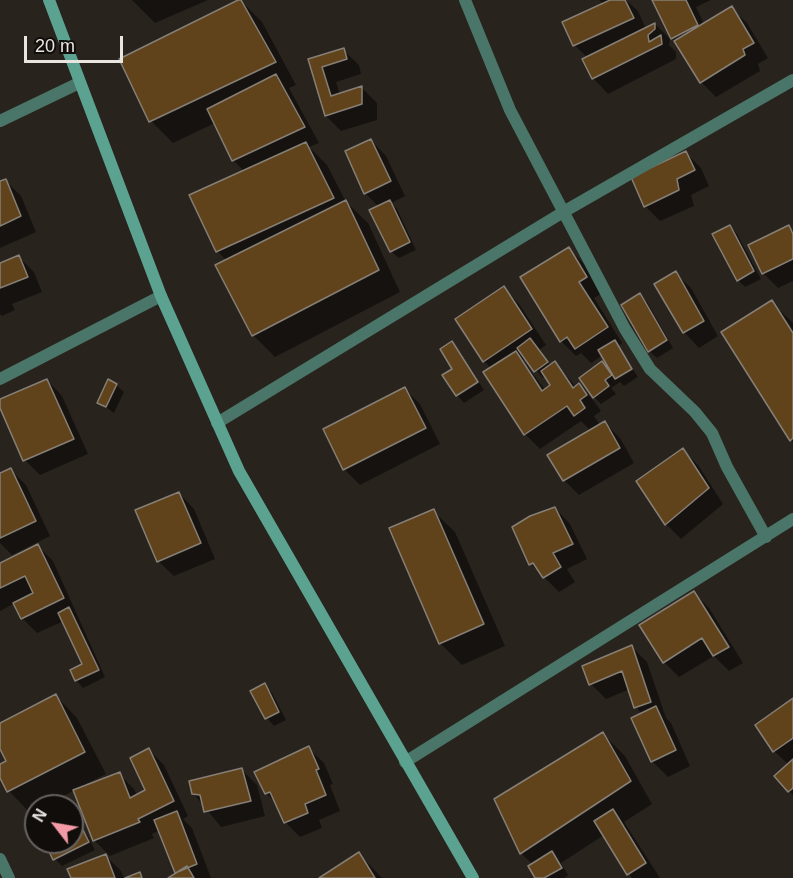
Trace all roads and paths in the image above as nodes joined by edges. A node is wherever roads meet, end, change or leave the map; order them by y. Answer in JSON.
{"nodes":[{"id":1,"x":49,"y":0,"type":"edge"},
{"id":2,"x":465,"y":0,"type":"edge"},
{"id":3,"x":793,"y":80,"type":"edge"},
{"id":4,"x":79,"y":83,"type":"junction"},
{"id":5,"x":0,"y":121,"type":"edge"},
{"id":6,"x":565,"y":212,"type":"junction"},
{"id":7,"x":161,"y":296,"type":"junction"},
{"id":8,"x":0,"y":379,"type":"edge"},
{"id":9,"x":217,"y":423,"type":"junction"},
{"id":10,"x":793,"y":519,"type":"edge"},
{"id":11,"x":766,"y":537,"type":"junction"},
{"id":12,"x":405,"y":762,"type":"junction"},
{"id":13,"x":0,"y":859,"type":"edge"},
{"id":14,"x":9,"y":878,"type":"edge"},
{"id":15,"x":473,"y":878,"type":"edge"}],
"edges":[{"from":1,"to":4,"type":"main road"},
{"from":2,"to":6,"type":"street"},
{"from":3,"to":6,"type":"street"},
{"from":4,"to":5,"type":"street"},
{"from":4,"to":7,"type":"main road"},
{"from":6,"to":9,"type":"street"},
{"from":6,"to":11,"type":"street"},
{"from":7,"to":8,"type":"street"},
{"from":7,"to":9,"type":"main road"},
{"from":9,"to":12,"type":"main road"},
{"from":10,"to":11,"type":"street"},
{"from":11,"to":12,"type":"street"},
{"from":12,"to":15,"type":"main road"},
{"from":13,"to":14,"type":"street"}]}
